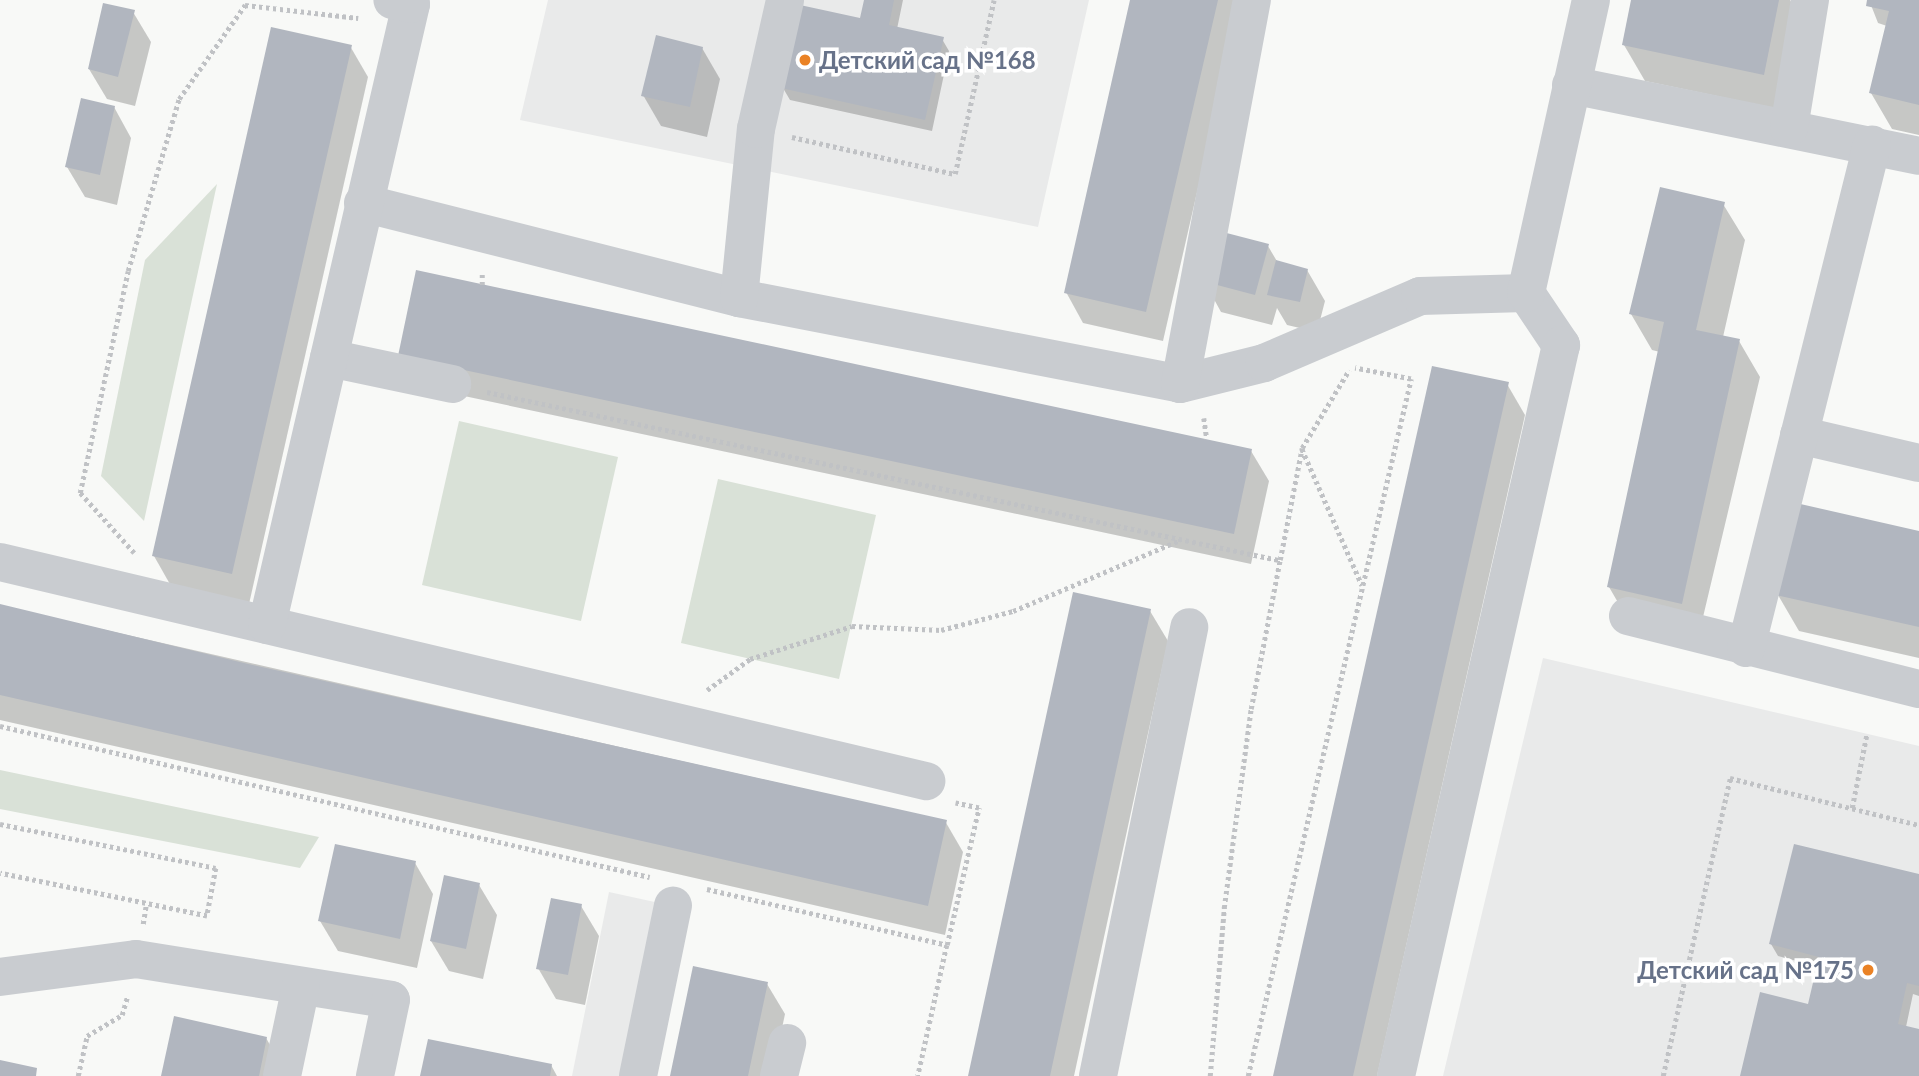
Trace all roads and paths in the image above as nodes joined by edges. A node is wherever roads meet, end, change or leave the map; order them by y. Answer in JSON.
{"nodes":[{"id":1,"x":785,"y":0,"type":"edge"},
{"id":2,"x":994,"y":0,"type":"edge"},
{"id":3,"x":1252,"y":0,"type":"edge"},
{"id":4,"x":1591,"y":0,"type":"edge"},
{"id":5,"x":1810,"y":0,"type":"edge"},
{"id":6,"x":376,"y":9,"type":"edge"},
{"id":7,"x":1571,"y":85,"type":"junction"},
{"id":8,"x":1788,"y":128,"type":"junction"},
{"id":9,"x":756,"y":129,"type":"junction"},
{"id":10,"x":1872,"y":145,"type":"junction"},
{"id":11,"x":1919,"y":156,"type":"edge"},
{"id":12,"x":361,"y":214,"type":"junction"},
{"id":13,"x":1526,"y":293,"type":"junction"},
{"id":14,"x":739,"y":298,"type":"junction"},
{"id":15,"x":329,"y":358,"type":"junction"},
{"id":16,"x":1362,"y":360,"type":"dead end"},
{"id":17,"x":1351,"y":367,"type":"junction"},
{"id":18,"x":452,"y":384,"type":"joint"},
{"id":19,"x":1180,"y":384,"type":"junction"},
{"id":20,"x":1204,"y":418,"type":"dead end"},
{"id":21,"x":1800,"y":435,"type":"junction"},
{"id":22,"x":1207,"y":439,"type":"dead end"},
{"id":23,"x":1302,"y":448,"type":"junction"},
{"id":24,"x":1919,"y":463,"type":"edge"},
{"id":25,"x":1181,"y":539,"type":"junction"},
{"id":26,"x":138,"y":557,"type":"dead end"},
{"id":27,"x":1280,"y":560,"type":"junction"},
{"id":28,"x":0,"y":562,"type":"edge"},
{"id":29,"x":1362,"y":587,"type":"junction"},
{"id":30,"x":1628,"y":616,"type":"dead end"},
{"id":31,"x":267,"y":625,"type":"junction"},
{"id":32,"x":1189,"y":627,"type":"dead end"},
{"id":33,"x":1746,"y":648,"type":"junction"},
{"id":34,"x":1919,"y":689,"type":"edge"},
{"id":35,"x":666,"y":720,"type":"junction"},
{"id":36,"x":0,"y":726,"type":"edge"},
{"id":37,"x":1867,"y":733,"type":"dead end"},
{"id":38,"x":926,"y":781,"type":"dead end"},
{"id":39,"x":979,"y":808,"type":"dead end"},
{"id":40,"x":1852,"y":808,"type":"junction"},
{"id":41,"x":0,"y":824,"type":"edge"},
{"id":42,"x":1919,"y":825,"type":"edge"},
{"id":43,"x":0,"y":873,"type":"edge"},
{"id":44,"x":677,"y":891,"type":"junction"},
{"id":45,"x":947,"y":945,"type":"junction"},
{"id":46,"x":0,"y":977,"type":"edge"},
{"id":47,"x":301,"y":986,"type":"junction"},
{"id":48,"x":282,"y":1076,"type":"edge"},
{"id":49,"x":375,"y":1076,"type":"edge"},
{"id":50,"x":638,"y":1076,"type":"edge"},
{"id":51,"x":918,"y":1076,"type":"edge"},
{"id":52,"x":1098,"y":1076,"type":"edge"},
{"id":53,"x":1210,"y":1076,"type":"edge"},
{"id":54,"x":1248,"y":1076,"type":"edge"},
{"id":55,"x":1396,"y":1076,"type":"edge"},
{"id":56,"x":1663,"y":1076,"type":"edge"}],
"edges":[{"from":1,"to":9,"type":"street"},
{"from":2,"to":9,"type":"path"},
{"from":3,"to":19,"type":"street"},
{"from":4,"to":7,"type":"street"},
{"from":5,"to":8,"type":"street"},
{"from":6,"to":12,"type":"street"},
{"from":6,"to":26,"type":"path"},
{"from":7,"to":8,"type":"street"},
{"from":7,"to":13,"type":"street"},
{"from":8,"to":10,"type":"street"},
{"from":9,"to":14,"type":"street"},
{"from":10,"to":11,"type":"street"},
{"from":10,"to":21,"type":"street"},
{"from":12,"to":14,"type":"street"},
{"from":12,"to":15,"type":"street"},
{"from":13,"to":19,"type":"street"},
{"from":13,"to":55,"type":"street"},
{"from":14,"to":19,"type":"street"},
{"from":15,"to":18,"type":"street"},
{"from":15,"to":31,"type":"street"},
{"from":16,"to":17,"type":"path"},
{"from":17,"to":23,"type":"path"},
{"from":17,"to":29,"type":"path"},
{"from":18,"to":25,"type":"path"},
{"from":20,"to":22,"type":"path"},
{"from":21,"to":24,"type":"street"},
{"from":21,"to":33,"type":"street"},
{"from":23,"to":27,"type":"path"},
{"from":23,"to":29,"type":"path"},
{"from":25,"to":27,"type":"path"},
{"from":25,"to":35,"type":"path"},
{"from":27,"to":53,"type":"path"},
{"from":28,"to":31,"type":"street"},
{"from":29,"to":54,"type":"path"},
{"from":30,"to":33,"type":"street"},
{"from":31,"to":35,"type":"street"},
{"from":32,"to":52,"type":"street"},
{"from":33,"to":34,"type":"street"},
{"from":35,"to":38,"type":"street"},
{"from":36,"to":44,"type":"path"},
{"from":37,"to":40,"type":"path"},
{"from":39,"to":45,"type":"path"},
{"from":40,"to":42,"type":"path"},
{"from":40,"to":56,"type":"path"},
{"from":41,"to":43,"type":"path"},
{"from":44,"to":45,"type":"path"},
{"from":44,"to":50,"type":"street"},
{"from":45,"to":51,"type":"path"},
{"from":46,"to":47,"type":"street"},
{"from":47,"to":48,"type":"street"},
{"from":47,"to":49,"type":"street"}]}
